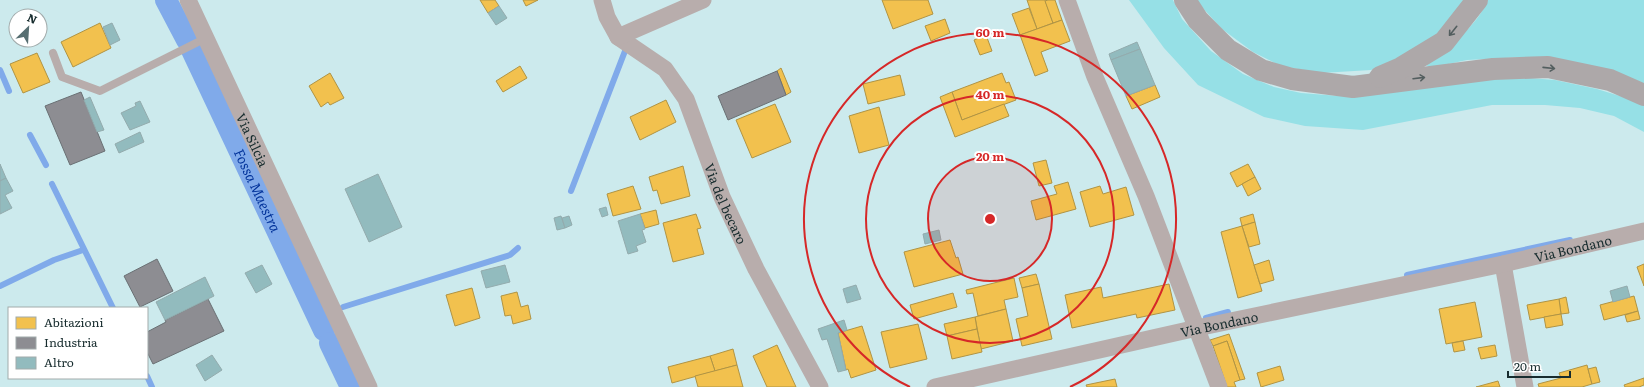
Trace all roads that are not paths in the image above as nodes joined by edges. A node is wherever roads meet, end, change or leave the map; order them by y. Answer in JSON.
{"nodes":[{"id":1,"x":188,"y":0,"type":"edge"},
{"id":2,"x":602,"y":0,"type":"edge"},
{"id":3,"x":702,"y":0,"type":"edge"},
{"id":4,"x":1067,"y":0,"type":"edge"},
{"id":5,"x":1185,"y":0,"type":"edge"},
{"id":6,"x":1477,"y":0,"type":"edge"},
{"id":7,"x":618,"y":37,"type":"junction"},
{"id":8,"x":204,"y":40,"type":"junction"},
{"id":9,"x":53,"y":53,"type":"dead end"},
{"id":10,"x":1353,"y":87,"type":"junction"},
{"id":11,"x":1644,"y":95,"type":"edge"},
{"id":12,"x":1644,"y":231,"type":"edge"},
{"id":13,"x":1503,"y":264,"type":"junction"},
{"id":14,"x":1197,"y":328,"type":"junction"},
{"id":15,"x":369,"y":387,"type":"edge"},
{"id":16,"x":820,"y":387,"type":"edge"},
{"id":17,"x":936,"y":387,"type":"edge"},
{"id":18,"x":1219,"y":387,"type":"edge"},
{"id":19,"x":1524,"y":387,"type":"edge"}],
"edges":[{"from":1,"to":8,"type":"street","name":"Via Silcia"},
{"from":2,"to":7,"type":"street","name":"Via del becaro"},
{"from":3,"to":7,"type":"street"},
{"from":4,"to":14,"type":"street"},
{"from":5,"to":10,"type":"highway"},
{"from":6,"to":10,"type":"highway","one_way":true},
{"from":7,"to":16,"type":"street","name":"Via del becaro"},
{"from":8,"to":9,"type":"lane"},
{"from":8,"to":15,"type":"street","name":"Via Silcia"},
{"from":10,"to":11,"type":"highway","one_way":true},
{"from":12,"to":13,"type":"street","name":"Via Bondano"},
{"from":13,"to":14,"type":"street","name":"Via Bondano"},
{"from":13,"to":19,"type":"street"},
{"from":14,"to":17,"type":"street","name":"Via Bondano"},
{"from":14,"to":18,"type":"street"}]}
